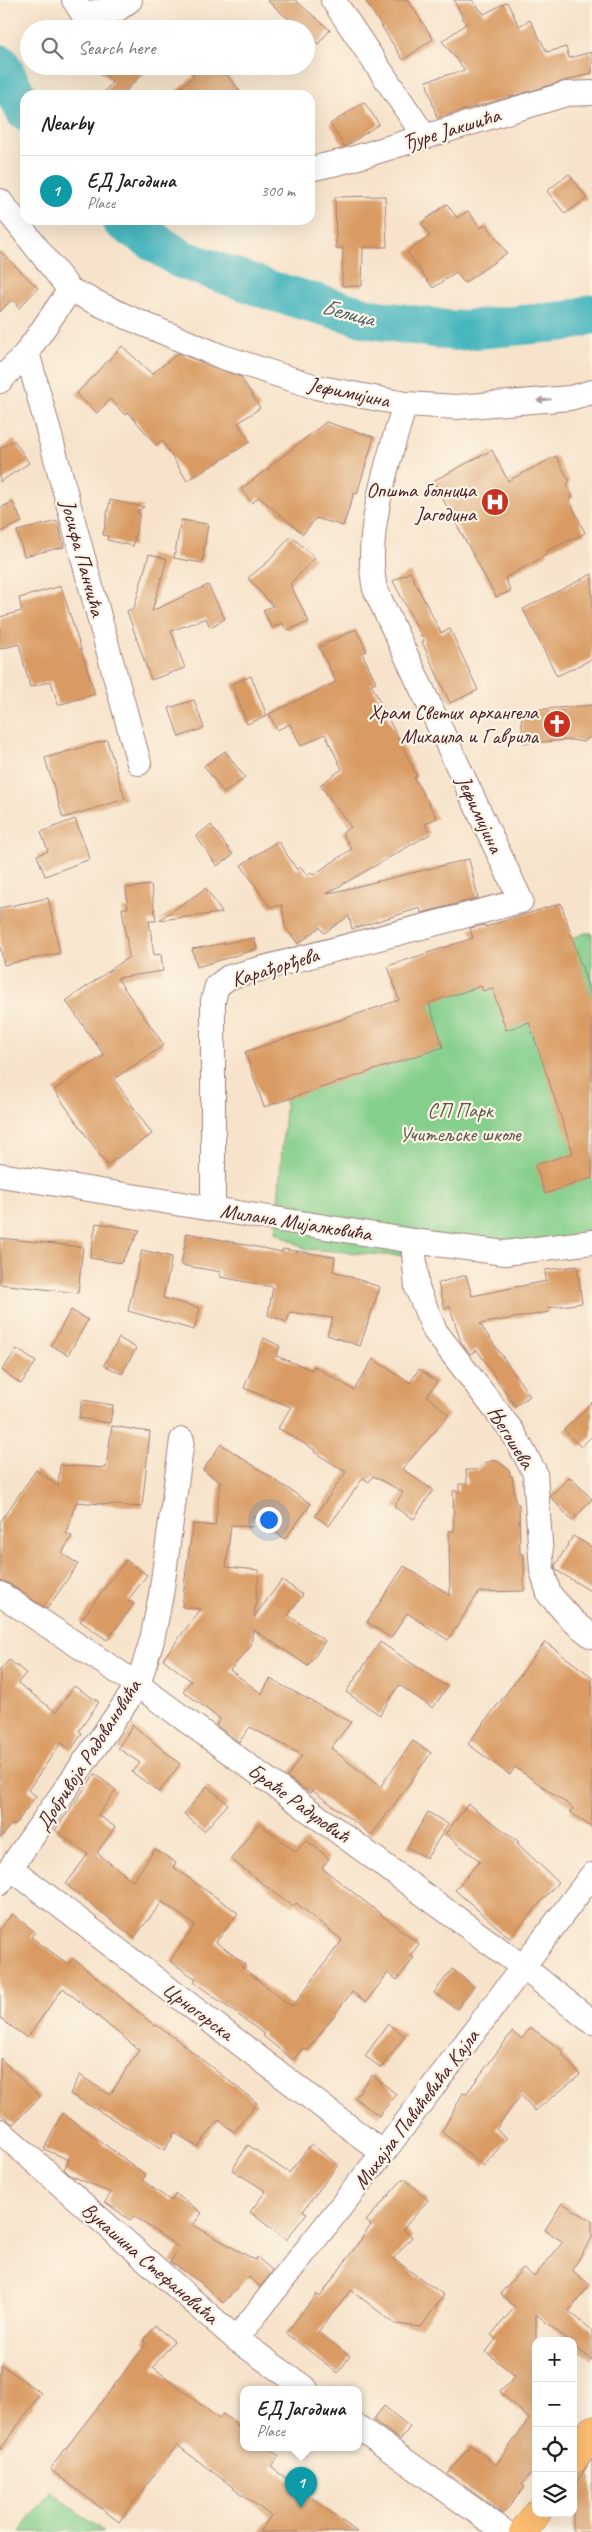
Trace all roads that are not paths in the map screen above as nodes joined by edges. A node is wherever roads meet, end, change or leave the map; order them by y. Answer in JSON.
{"nodes":[{"id":1,"x":74,"y":0,"type":"edge"},
{"id":2,"x":130,"y":0,"type":"edge"},
{"id":3,"x":333,"y":0,"type":"edge"},
{"id":4,"x":592,"y":93,"type":"edge"},
{"id":5,"x":425,"y":137,"type":"junction"},
{"id":6,"x":315,"y":168,"type":"edge"},
{"id":7,"x":0,"y":201,"type":"edge"},
{"id":8,"x":70,"y":290,"type":"junction"},
{"id":9,"x":27,"y":352,"type":"junction"},
{"id":10,"x":0,"y":381,"type":"edge"},
{"id":11,"x":592,"y":392,"type":"edge"},
{"id":12,"x":405,"y":404,"type":"junction"},
{"id":13,"x":139,"y":763,"type":"dead end"},
{"id":14,"x":521,"y":901,"type":"joint"},
{"id":15,"x":0,"y":1175,"type":"edge"},
{"id":16,"x":213,"y":1209,"type":"junction"},
{"id":17,"x":413,"y":1241,"type":"junction"},
{"id":18,"x":592,"y":1242,"type":"edge"},
{"id":19,"x":182,"y":1440,"type":"dead end"},
{"id":20,"x":0,"y":1594,"type":"edge"},
{"id":21,"x":592,"y":1636,"type":"edge"},
{"id":22,"x":138,"y":1685,"type":"junction"},
{"id":23,"x":592,"y":1875,"type":"edge"},
{"id":24,"x":6,"y":1876,"type":"edge"},
{"id":25,"x":523,"y":1967,"type":"junction"},
{"id":26,"x":592,"y":2022,"type":"edge"},
{"id":27,"x":0,"y":2131,"type":"edge"},
{"id":28,"x":384,"y":2153,"type":"junction"},
{"id":29,"x":236,"y":2339,"type":"junction"},
{"id":30,"x":302,"y":2386,"type":"edge"},
{"id":31,"x":362,"y":2430,"type":"edge"},
{"id":32,"x":592,"y":2430,"type":"edge"},
{"id":33,"x":577,"y":2454,"type":"edge"},
{"id":34,"x":534,"y":2517,"type":"edge"},
{"id":35,"x":505,"y":2532,"type":"edge"},
{"id":36,"x":523,"y":2532,"type":"edge"}],
"edges":[{"from":1,"to":2,"type":"street"},
{"from":3,"to":5,"type":"street"},
{"from":4,"to":5,"type":"street","name":"Ђуре Јакшића"},
{"from":5,"to":6,"type":"street","name":"Ђуре Јакшића"},
{"from":7,"to":8,"type":"street","name":"Јефимијина"},
{"from":8,"to":9,"type":"street"},
{"from":8,"to":12,"type":"street","name":"Јефимијина"},
{"from":9,"to":10,"type":"street"},
{"from":9,"to":13,"type":"street","name":"Јосифа Панчића"},
{"from":11,"to":12,"type":"street","one_way":true},
{"from":12,"to":14,"type":"street","name":"Јефимијина"},
{"from":14,"to":16,"type":"street","name":"Карађорђева"},
{"from":15,"to":16,"type":"street","name":"Милана Мијалковића"},
{"from":16,"to":17,"type":"street","name":"Милана Мијалковића"},
{"from":17,"to":18,"type":"street","name":"Милана Мијалковића"},
{"from":17,"to":21,"type":"street","name":"Његошева"},
{"from":19,"to":22,"type":"street","name":"Добривоја Радовановића"},
{"from":20,"to":22,"type":"street","name":"Браће Радуловић"},
{"from":22,"to":24,"type":"street","name":"Добривоја Радовановића"},
{"from":22,"to":25,"type":"street","name":"Браће Радуловић"},
{"from":23,"to":25,"type":"street","name":"Михајла Павићевића Кајла"},
{"from":24,"to":28,"type":"street","name":"Црногорска"},
{"from":25,"to":26,"type":"street","name":"Браће Радуловић"},
{"from":25,"to":28,"type":"street","name":"Михајла Павићевића Кајла"},
{"from":27,"to":29,"type":"street","name":"Вукашина Стефановића"},
{"from":28,"to":29,"type":"street","name":"Михајла Павићевића Кајла"},
{"from":29,"to":30,"type":"street","name":"Вукашина Стефановића"},
{"from":31,"to":35,"type":"street"},
{"from":32,"to":33,"type":"main road"},
{"from":34,"to":36,"type":"main road"}]}
